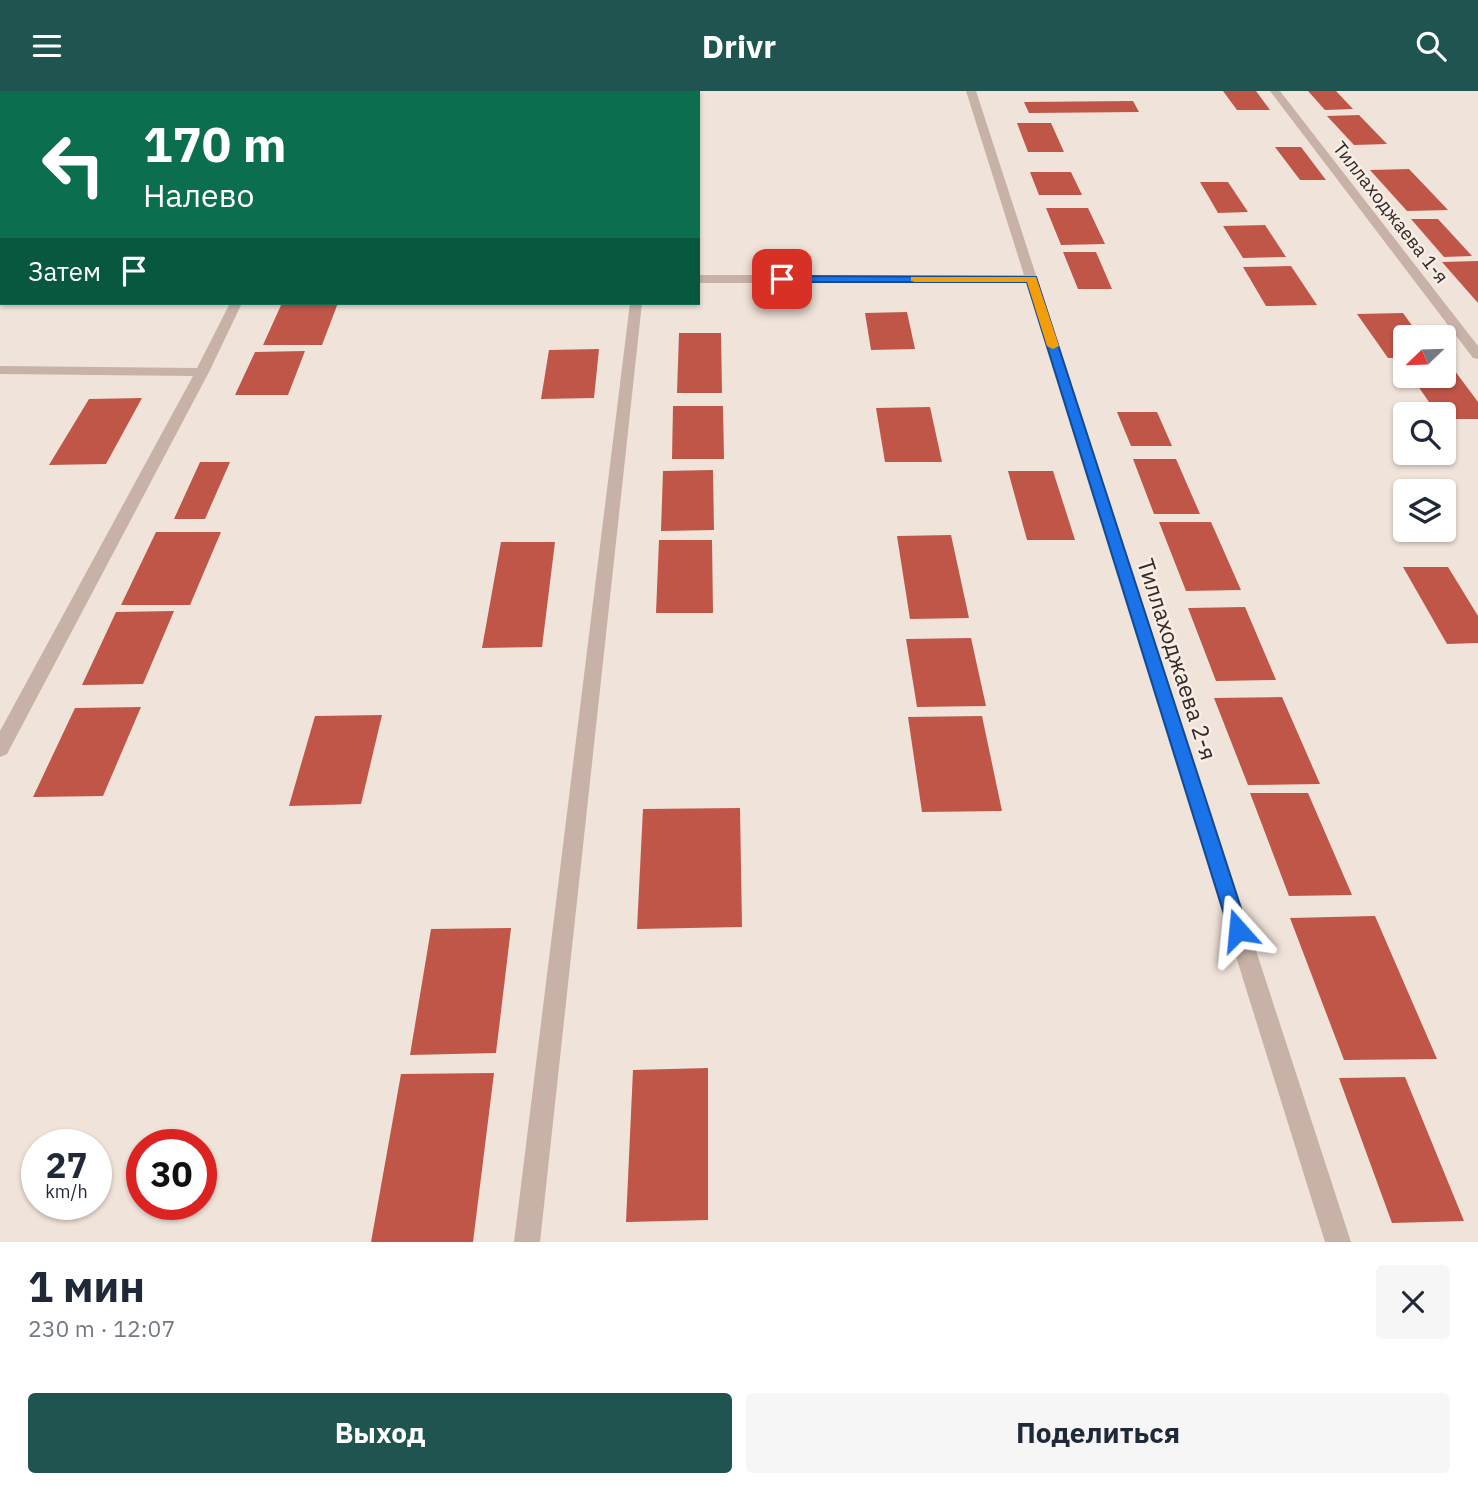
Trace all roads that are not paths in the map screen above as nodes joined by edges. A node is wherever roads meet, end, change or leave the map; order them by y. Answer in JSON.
{"nodes":[{"id":1,"x":971,"y":91,"type":"edge"},
{"id":2,"x":1275,"y":91,"type":"edge"},
{"id":3,"x":700,"y":279,"type":"edge"},
{"id":4,"x":1032,"y":279,"type":"junction"},
{"id":5,"x":235,"y":305,"type":"edge"},
{"id":6,"x":636,"y":305,"type":"edge"},
{"id":7,"x":1478,"y":355,"type":"edge"},
{"id":8,"x":0,"y":370,"type":"edge"},
{"id":9,"x":202,"y":372,"type":"junction"},
{"id":10,"x":0,"y":749,"type":"edge"},
{"id":11,"x":527,"y":1242,"type":"edge"},
{"id":12,"x":1338,"y":1242,"type":"edge"}],
"edges":[{"from":1,"to":4,"type":"street","name":"Тиллаходжаева 2-я"},
{"from":2,"to":7,"type":"street","name":"Тиллаходжаева 1-я"},
{"from":3,"to":4,"type":"street"},
{"from":4,"to":12,"type":"street","name":"Тиллаходжаева 2-я"},
{"from":5,"to":9,"type":"street"},
{"from":6,"to":11,"type":"street"},
{"from":8,"to":9,"type":"street"},
{"from":9,"to":10,"type":"street"}]}
